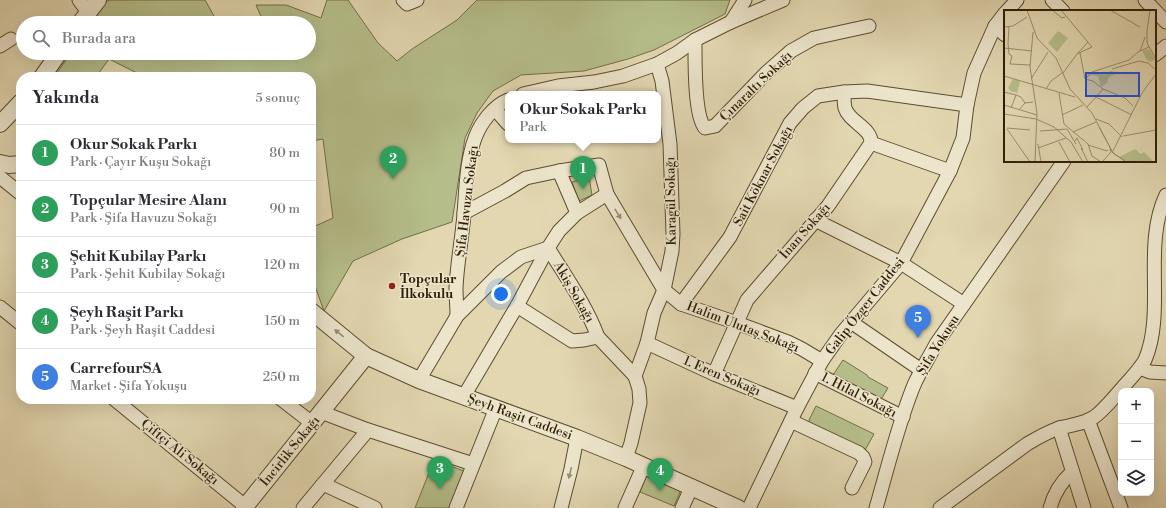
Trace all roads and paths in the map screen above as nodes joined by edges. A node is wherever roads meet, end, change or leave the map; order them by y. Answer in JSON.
{"nodes":[{"id":1,"x":403,"y":0,"type":"edge"},
{"id":2,"x":417,"y":0,"type":"edge"},
{"id":3,"x":745,"y":0,"type":"edge"},
{"id":4,"x":783,"y":0,"type":"edge"},
{"id":5,"x":1017,"y":0,"type":"edge"},
{"id":6,"x":1052,"y":0,"type":"edge"},
{"id":7,"x":1145,"y":0,"type":"edge"},
{"id":8,"x":1008,"y":10,"type":"edge"},
{"id":9,"x":1062,"y":10,"type":"edge"},
{"id":10,"x":1155,"y":10,"type":"edge"},
{"id":11,"x":1156,"y":12,"type":"edge"},
{"id":12,"x":1004,"y":15,"type":"edge"},
{"id":13,"x":732,"y":22,"type":"junction"},
{"id":14,"x":1166,"y":22,"type":"edge"},
{"id":15,"x":869,"y":26,"type":"dead end"},
{"id":16,"x":995,"y":26,"type":"junction"},
{"id":17,"x":1004,"y":34,"type":"edge"},
{"id":18,"x":11,"y":39,"type":"dead end"},
{"id":19,"x":695,"y":40,"type":"junction"},
{"id":20,"x":0,"y":46,"type":"edge"},
{"id":21,"x":1166,"y":46,"type":"edge"},
{"id":22,"x":1156,"y":54,"type":"edge"},
{"id":23,"x":53,"y":60,"type":"edge"},
{"id":24,"x":657,"y":64,"type":"junction"},
{"id":25,"x":45,"y":72,"type":"edge"},
{"id":26,"x":536,"y":91,"type":"edge"},
{"id":27,"x":844,"y":92,"type":"junction"},
{"id":28,"x":505,"y":101,"type":"edge"},
{"id":29,"x":967,"y":105,"type":"junction"},
{"id":30,"x":16,"y":107,"type":"edge"},
{"id":31,"x":495,"y":109,"type":"junction"},
{"id":32,"x":662,"y":114,"type":"edge"},
{"id":33,"x":2,"y":120,"type":"edge"},
{"id":34,"x":505,"y":121,"type":"edge"},
{"id":35,"x":871,"y":143,"type":"junction"},
{"id":36,"x":1063,"y":162,"type":"edge"},
{"id":37,"x":0,"y":163,"type":"edge"},
{"id":38,"x":16,"y":164,"type":"edge"},
{"id":39,"x":950,"y":170,"type":"junction"},
{"id":40,"x":559,"y":171,"type":"junction"},
{"id":41,"x":0,"y":177,"type":"edge"},
{"id":42,"x":16,"y":190,"type":"edge"},
{"id":43,"x":607,"y":194,"type":"junction"},
{"id":44,"x":1166,"y":196,"type":"edge"},
{"id":45,"x":464,"y":213,"type":"junction"},
{"id":46,"x":577,"y":213,"type":"junction"},
{"id":47,"x":815,"y":220,"type":"junction"},
{"id":48,"x":548,"y":248,"type":"junction"},
{"id":49,"x":900,"y":263,"type":"junction"},
{"id":50,"x":664,"y":290,"type":"junction"},
{"id":51,"x":681,"y":304,"type":"junction"},
{"id":52,"x":964,"y":304,"type":"junction"},
{"id":53,"x":517,"y":306,"type":"junction"},
{"id":54,"x":0,"y":307,"type":"edge"},
{"id":55,"x":316,"y":315,"type":"edge"},
{"id":56,"x":457,"y":316,"type":"junction"},
{"id":57,"x":16,"y":320,"type":"edge"},
{"id":58,"x":851,"y":322,"type":"junction"},
{"id":59,"x":737,"y":323,"type":"junction"},
{"id":60,"x":598,"y":337,"type":"junction"},
{"id":61,"x":647,"y":343,"type":"junction"},
{"id":62,"x":366,"y":356,"type":"junction"},
{"id":63,"x":822,"y":361,"type":"junction"},
{"id":64,"x":1140,"y":368,"type":"junction"},
{"id":65,"x":921,"y":370,"type":"junction"},
{"id":66,"x":815,"y":373,"type":"junction"},
{"id":67,"x":1166,"y":373,"type":"edge"},
{"id":68,"x":714,"y":374,"type":"junction"},
{"id":69,"x":635,"y":376,"type":"junction"},
{"id":70,"x":419,"y":380,"type":"junction"},
{"id":71,"x":464,"y":396,"type":"junction"},
{"id":72,"x":120,"y":404,"type":"edge"},
{"id":73,"x":290,"y":404,"type":"edge"},
{"id":74,"x":496,"y":408,"type":"junction"},
{"id":75,"x":797,"y":408,"type":"junction"},
{"id":76,"x":903,"y":417,"type":"junction"},
{"id":77,"x":316,"y":418,"type":"junction"},
{"id":78,"x":1088,"y":420,"type":"junction"},
{"id":79,"x":791,"y":421,"type":"junction"},
{"id":80,"x":1059,"y":428,"type":"junction"},
{"id":81,"x":368,"y":430,"type":"junction"},
{"id":82,"x":577,"y":438,"type":"junction"},
{"id":83,"x":626,"y":458,"type":"junction"},
{"id":84,"x":474,"y":464,"type":"junction"},
{"id":85,"x":644,"y":465,"type":"junction"},
{"id":86,"x":1072,"y":472,"type":"junction"},
{"id":87,"x":323,"y":484,"type":"junction"},
{"id":88,"x":692,"y":486,"type":"junction"},
{"id":89,"x":852,"y":488,"type":"dead end"},
{"id":90,"x":948,"y":506,"type":"edge"},
{"id":91,"x":245,"y":507,"type":"edge"},
{"id":92,"x":303,"y":508,"type":"edge"},
{"id":93,"x":373,"y":508,"type":"edge"},
{"id":94,"x":456,"y":508,"type":"edge"},
{"id":95,"x":561,"y":508,"type":"edge"},
{"id":96,"x":625,"y":508,"type":"edge"},
{"id":97,"x":682,"y":508,"type":"edge"},
{"id":98,"x":738,"y":508,"type":"edge"},
{"id":99,"x":749,"y":508,"type":"edge"},
{"id":100,"x":876,"y":508,"type":"edge"},
{"id":101,"x":1050,"y":508,"type":"edge"},
{"id":102,"x":1084,"y":508,"type":"edge"},
{"id":103,"x":1121,"y":508,"type":"edge"}],
"edges":[{"from":1,"to":2,"type":"street"},
{"from":3,"to":13,"type":"street"},
{"from":4,"to":13,"type":"street"},
{"from":5,"to":8,"type":"street","name":"Galip Özger Caddesi"},
{"from":6,"to":9,"type":"street"},
{"from":7,"to":10,"type":"street"},
{"from":11,"to":14,"type":"street"},
{"from":12,"to":16,"type":"street","name":"Galip Özger Caddesi"},
{"from":13,"to":19,"type":"street"},
{"from":15,"to":19,"type":"street","name":"Çınaraltı Sokağı"},
{"from":16,"to":17,"type":"street"},
{"from":16,"to":29,"type":"street","name":"Galip Özger Caddesi"},
{"from":18,"to":20,"type":"street"},
{"from":19,"to":24,"type":"street"},
{"from":21,"to":22,"type":"street"},
{"from":23,"to":25,"type":"street"},
{"from":24,"to":26,"type":"street"},
{"from":24,"to":32,"type":"street","name":"Karagül Sokağı"},
{"from":27,"to":29,"type":"street","name":"Sait Köknar Sokağı"},
{"from":27,"to":35,"type":"street"},
{"from":27,"to":51,"type":"street","name":"Sait Köknar Sokağı"},
{"from":28,"to":31,"type":"street","name":"Şifa Havuzu Sokağı"},
{"from":29,"to":39,"type":"street","name":"Galip Özger Caddesi"},
{"from":30,"to":33,"type":"street"},
{"from":31,"to":34,"type":"street"},
{"from":31,"to":45,"type":"street","name":"Şifa Havuzu Sokağı"},
{"from":32,"to":50,"type":"street","name":"Karagül Sokağı"},
{"from":35,"to":39,"type":"street"},
{"from":35,"to":47,"type":"street","name":"İnan Sokağı"},
{"from":36,"to":52,"type":"street","name":"Şifa Yokuşu"},
{"from":37,"to":38,"type":"street"},
{"from":39,"to":49,"type":"street","name":"Galip Özger Caddesi"},
{"from":40,"to":43,"type":"street","name":"Halim Ulutaş Sokağı"},
{"from":40,"to":45,"type":"street"},
{"from":40,"to":46,"type":"street"},
{"from":41,"to":42,"type":"street"},
{"from":43,"to":46,"type":"street"},
{"from":43,"to":50,"type":"street","name":"Halim Ulutaş Sokağı","one_way":true},
{"from":44,"to":64,"type":"street"},
{"from":45,"to":56,"type":"street","name":"Şifa Havuzu Sokağı"},
{"from":46,"to":48,"type":"street"},
{"from":47,"to":49,"type":"street"},
{"from":47,"to":59,"type":"street","name":"İnan Sokağı"},
{"from":48,"to":53,"type":"street"},
{"from":48,"to":56,"type":"street"},
{"from":48,"to":60,"type":"street","name":"Akiş Sokağı"},
{"from":49,"to":52,"type":"street"},
{"from":49,"to":58,"type":"street","name":"Galip Özger Caddesi"},
{"from":50,"to":51,"type":"street","name":"Halim Ulutaş Sokağı"},
{"from":50,"to":61,"type":"street","name":"Karagül Sokağı"},
{"from":51,"to":59,"type":"street","name":"Halim Ulutaş Sokağı"},
{"from":52,"to":65,"type":"street","name":"Şifa Yokuşu"},
{"from":53,"to":60,"type":"street"},
{"from":53,"to":71,"type":"street"},
{"from":54,"to":57,"type":"street"},
{"from":62,"to":55,"type":"street","name":"Şeyh Raşit Caddesi","one_way":true},
{"from":56,"to":70,"type":"street"},
{"from":58,"to":63,"type":"street","name":"Galip Özger Caddesi"},
{"from":58,"to":65,"type":"street"},
{"from":59,"to":63,"type":"street","name":"Halim Ulutaş Sokağı"},
{"from":59,"to":68,"type":"street","name":"İnan Sokağı"},
{"from":60,"to":69,"type":"street"},
{"from":61,"to":68,"type":"street","name":"1. Eren Sokağı"},
{"from":61,"to":69,"type":"street","name":"Karagül Sokağı"},
{"from":62,"to":70,"type":"street","name":"Şeyh Raşit Caddesi"},
{"from":62,"to":77,"type":"street","name":"İncirlik Sokağı"},
{"from":63,"to":66,"type":"street","name":"Galip Özger Caddesi"},
{"from":64,"to":67,"type":"street"},
{"from":64,"to":78,"type":"street"},
{"from":65,"to":76,"type":"street","name":"Şifa Yokuşu"},
{"from":66,"to":75,"type":"street","name":"Galip Özger Caddesi"},
{"from":66,"to":76,"type":"street","name":"1. Hilal Sokağı"},
{"from":68,"to":75,"type":"street","name":"1. Eren Sokağı"},
{"from":69,"to":83,"type":"street"},
{"from":70,"to":71,"type":"street","name":"Şeyh Raşit Caddesi"},
{"from":71,"to":74,"type":"street","name":"Şeyh Raşit Caddesi"},
{"from":72,"to":91,"type":"street","name":"Çiftçi Ali Sokağı"},
{"from":73,"to":77,"type":"street"},
{"from":74,"to":82,"type":"street","name":"Şeyh Raşit Caddesi"},
{"from":74,"to":84,"type":"street"},
{"from":75,"to":79,"type":"street","name":"Galip Özger Caddesi"},
{"from":76,"to":100,"type":"street","name":"Şifa Yokuşu"},
{"from":77,"to":81,"type":"street"},
{"from":77,"to":91,"type":"street","name":"İncirlik Sokağı"},
{"from":78,"to":80,"type":"street"},
{"from":78,"to":103,"type":"street"},
{"from":79,"to":89,"type":"street"},
{"from":79,"to":99,"type":"street","name":"Galip Özger Caddesi"},
{"from":80,"to":86,"type":"street"},
{"from":80,"to":90,"type":"street"},
{"from":81,"to":84,"type":"street"},
{"from":81,"to":87,"type":"street"},
{"from":82,"to":83,"type":"street","name":"Şeyh Raşit Caddesi"},
{"from":82,"to":95,"type":"street","one_way":true},
{"from":83,"to":85,"type":"street","name":"Şeyh Raşit Caddesi"},
{"from":84,"to":94,"type":"street"},
{"from":85,"to":88,"type":"street","name":"Şeyh Raşit Caddesi"},
{"from":85,"to":96,"type":"street"},
{"from":86,"to":101,"type":"street"},
{"from":86,"to":102,"type":"street"},
{"from":87,"to":92,"type":"street"},
{"from":87,"to":93,"type":"street"},
{"from":88,"to":97,"type":"street"},
{"from":88,"to":98,"type":"street","name":"Şeyh Raşit Caddesi"}]}
